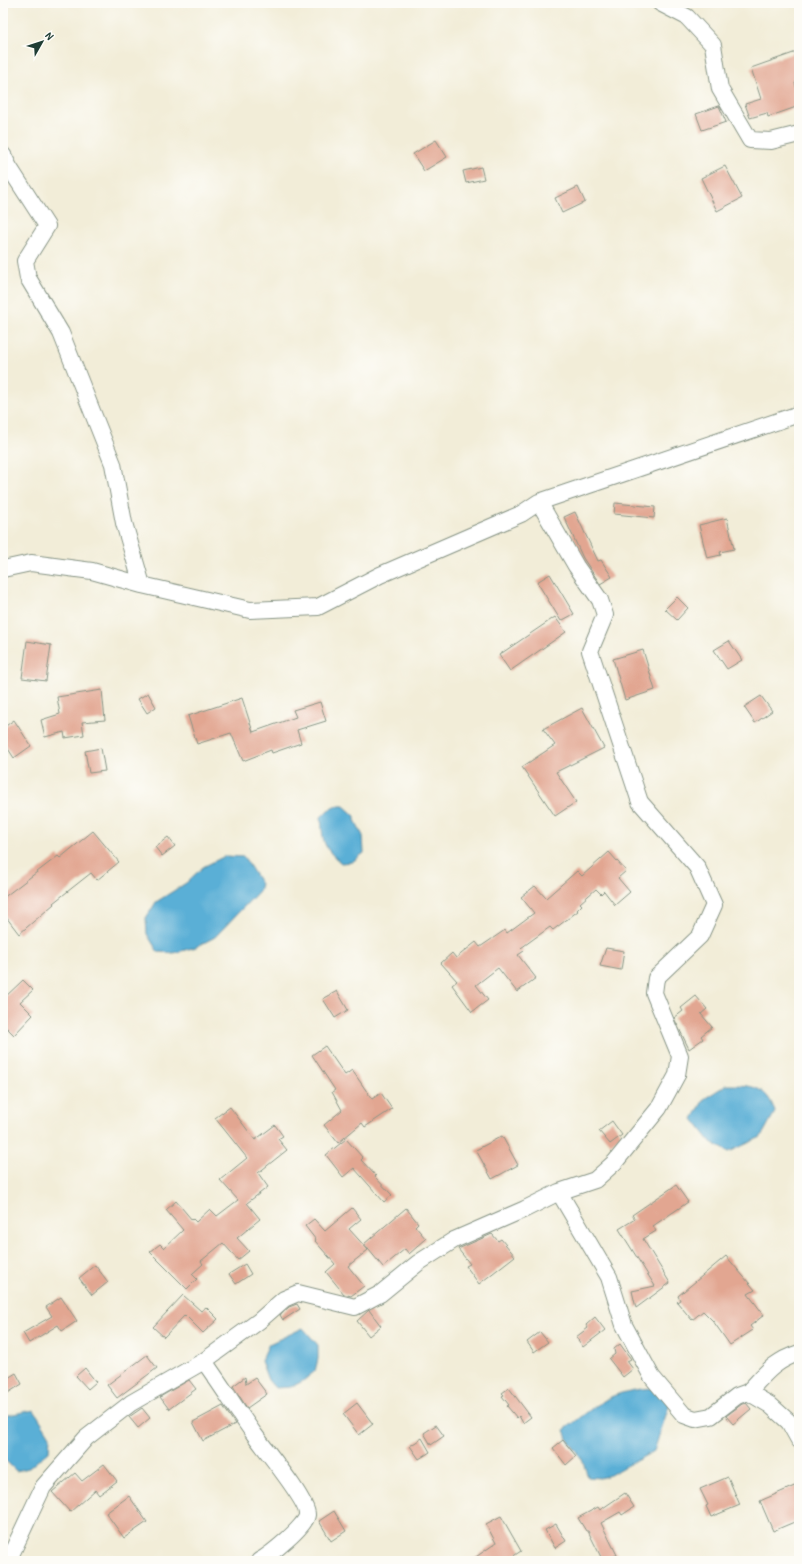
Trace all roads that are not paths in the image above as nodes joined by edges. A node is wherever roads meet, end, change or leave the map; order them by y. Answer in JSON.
{"nodes":[{"id":1,"x":660,"y":3,"type":"edge"},
{"id":2,"x":799,"y":134,"type":"edge"},
{"id":3,"x":3,"y":155,"type":"edge"},
{"id":4,"x":799,"y":414,"type":"edge"},
{"id":5,"x":539,"y":502,"type":"junction"},
{"id":6,"x":3,"y":568,"type":"edge"},
{"id":7,"x":142,"y":585,"type":"junction"},
{"id":8,"x":559,"y":1192,"type":"junction"},
{"id":9,"x":799,"y":1353,"type":"edge"},
{"id":10,"x":204,"y":1361,"type":"junction"},
{"id":11,"x":748,"y":1392,"type":"junction"},
{"id":12,"x":799,"y":1440,"type":"edge"},
{"id":13,"x":8,"y":1561,"type":"edge"},
{"id":14,"x":260,"y":1561,"type":"edge"}],
"edges":[{"from":1,"to":2,"type":"street"},
{"from":3,"to":7,"type":"street"},
{"from":4,"to":5,"type":"street"},
{"from":5,"to":7,"type":"street"},
{"from":5,"to":8,"type":"street"},
{"from":6,"to":7,"type":"street"},
{"from":8,"to":10,"type":"street"},
{"from":8,"to":11,"type":"street"},
{"from":9,"to":11,"type":"street"},
{"from":10,"to":13,"type":"street"},
{"from":10,"to":14,"type":"street"},
{"from":11,"to":12,"type":"street"}]}
